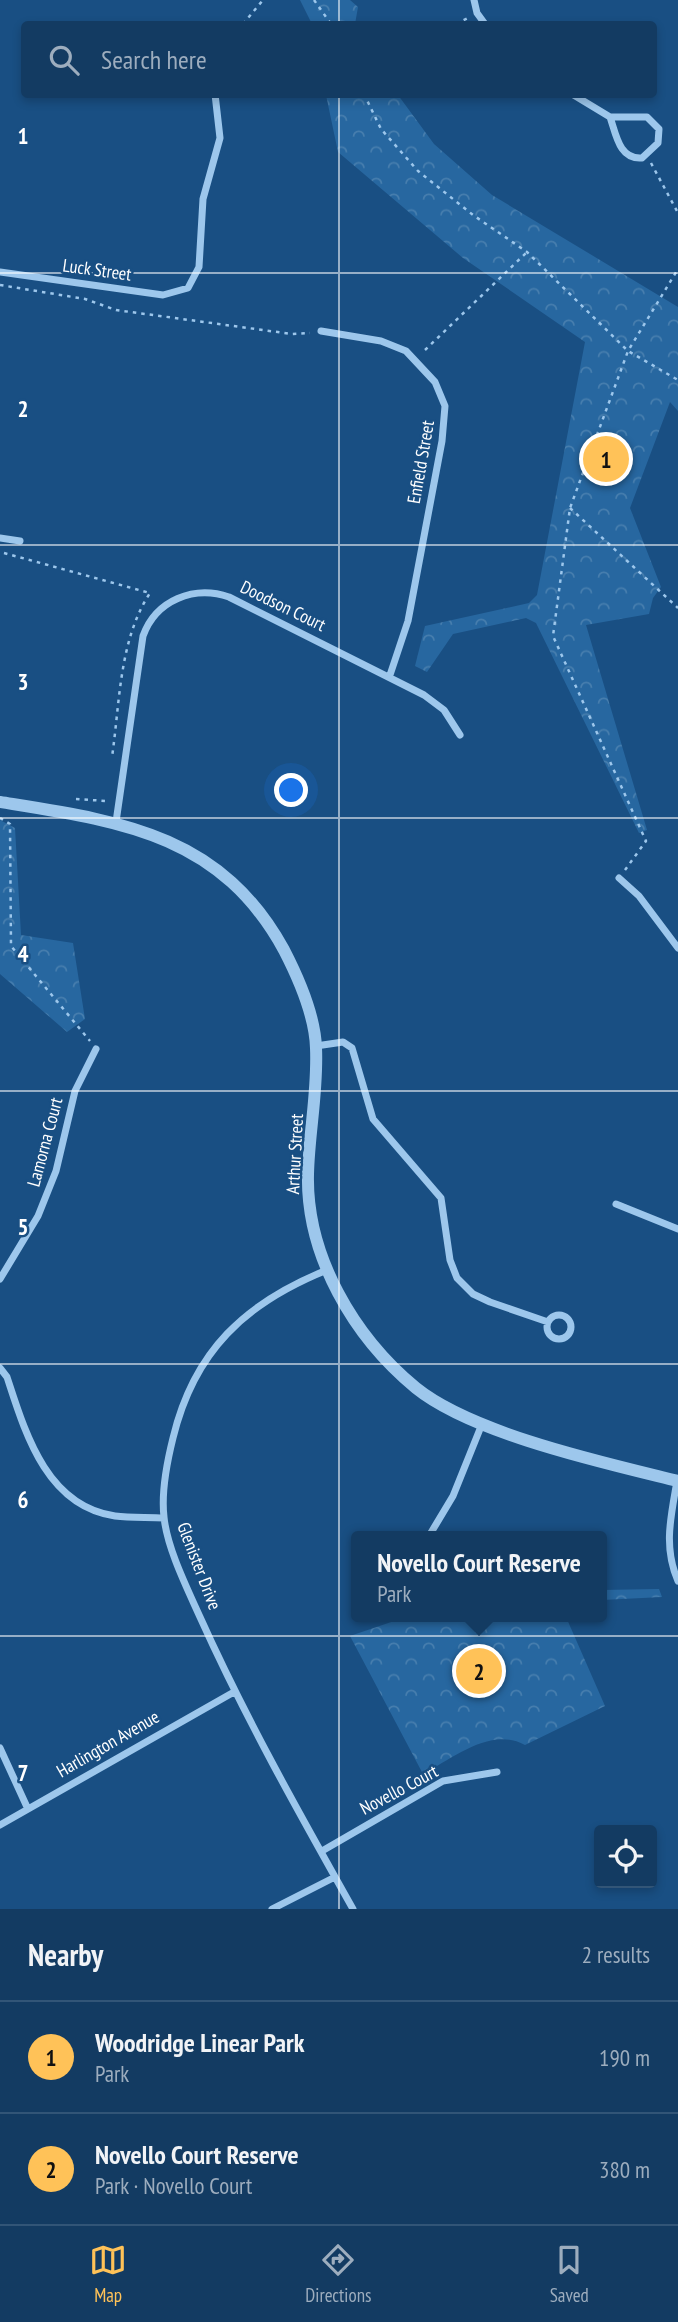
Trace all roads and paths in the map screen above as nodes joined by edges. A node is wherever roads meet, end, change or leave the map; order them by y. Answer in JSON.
{"nodes":[{"id":1,"x":263,"y":0,"type":"edge"},
{"id":2,"x":314,"y":0,"type":"edge"},
{"id":3,"x":474,"y":0,"type":"edge"},
{"id":4,"x":246,"y":21,"type":"edge"},
{"id":5,"x":329,"y":21,"type":"edge"},
{"id":6,"x":484,"y":21,"type":"edge"},
{"id":7,"x":215,"y":98,"type":"edge"},
{"id":8,"x":366,"y":98,"type":"edge"},
{"id":9,"x":579,"y":98,"type":"edge"},
{"id":10,"x":610,"y":117,"type":"junction"},
{"id":11,"x":646,"y":155,"type":"junction"},
{"id":12,"x":678,"y":213,"type":"edge"},
{"id":13,"x":527,"y":252,"type":"junction"},
{"id":14,"x":678,"y":269,"type":"edge"},
{"id":15,"x":0,"y":272,"type":"edge"},
{"id":16,"x":0,"y":285,"type":"edge"},
{"id":17,"x":321,"y":331,"type":"joint"},
{"id":18,"x":425,"y":349,"type":"dead end"},
{"id":19,"x":628,"y":351,"type":"junction"},
{"id":20,"x":678,"y":380,"type":"edge"},
{"id":21,"x":570,"y":508,"type":"junction"},
{"id":22,"x":0,"y":538,"type":"edge"},
{"id":23,"x":20,"y":541,"type":"dead end"},
{"id":24,"x":4,"y":553,"type":"dead end"},
{"id":25,"x":678,"y":608,"type":"edge"},
{"id":26,"x":390,"y":676,"type":"junction"},
{"id":27,"x":460,"y":735,"type":"dead end"},
{"id":28,"x":112,"y":758,"type":"dead end"},
{"id":29,"x":107,"y":792,"type":"dead end"},
{"id":30,"x":64,"y":798,"type":"dead end"},
{"id":31,"x":0,"y":802,"type":"edge"},
{"id":32,"x":0,"y":818,"type":"edge"},
{"id":33,"x":116,"y":822,"type":"junction"},
{"id":34,"x":618,"y":878,"type":"joint"},
{"id":35,"x":678,"y":948,"type":"edge"},
{"id":36,"x":316,"y":1046,"type":"junction"},
{"id":37,"x":96,"y":1049,"type":"joint"},
{"id":38,"x":616,"y":1204,"type":"dead end"},
{"id":39,"x":678,"y":1229,"type":"edge"},
{"id":40,"x":327,"y":1270,"type":"junction"},
{"id":41,"x":0,"y":1279,"type":"edge"},
{"id":42,"x":548,"y":1322,"type":"dead end"},
{"id":43,"x":0,"y":1368,"type":"edge"},
{"id":44,"x":482,"y":1424,"type":"junction"},
{"id":45,"x":677,"y":1481,"type":"edge"},
{"id":46,"x":164,"y":1518,"type":"junction"},
{"id":47,"x":432,"y":1531,"type":"edge"},
{"id":48,"x":678,"y":1581,"type":"edge"},
{"id":49,"x":234,"y":1692,"type":"junction"},
{"id":50,"x":0,"y":1748,"type":"edge"},
{"id":51,"x":497,"y":1772,"type":"dead end"},
{"id":52,"x":27,"y":1807,"type":"junction"},
{"id":53,"x":0,"y":1825,"type":"edge"},
{"id":54,"x":322,"y":1851,"type":"junction"},
{"id":55,"x":335,"y":1877,"type":"junction"},
{"id":56,"x":272,"y":1909,"type":"edge"},
{"id":57,"x":353,"y":1909,"type":"edge"}],
"edges":[{"from":1,"to":4,"type":"path"},
{"from":2,"to":5,"type":"path"},
{"from":3,"to":6,"type":"street"},
{"from":7,"to":15,"type":"street","name":"Luck Street"},
{"from":8,"to":13,"type":"path"},
{"from":9,"to":10,"type":"street"},
{"from":10,"to":11,"type":"street"},
{"from":10,"to":11,"type":"street"},
{"from":11,"to":12,"type":"path"},
{"from":13,"to":18,"type":"path"},
{"from":13,"to":19,"type":"path"},
{"from":14,"to":19,"type":"path"},
{"from":16,"to":17,"type":"path"},
{"from":17,"to":26,"type":"street","name":"Enfield Street"},
{"from":19,"to":20,"type":"path"},
{"from":19,"to":21,"type":"path"},
{"from":21,"to":25,"type":"path"},
{"from":21,"to":34,"type":"path"},
{"from":22,"to":23,"type":"street"},
{"from":24,"to":28,"type":"path"},
{"from":26,"to":27,"type":"street","name":"Doodson Court"},
{"from":26,"to":33,"type":"street","name":"Doodson Court"},
{"from":29,"to":30,"type":"path"},
{"from":31,"to":33,"type":"street","name":"Arthur Street"},
{"from":32,"to":37,"type":"path"},
{"from":33,"to":36,"type":"street","name":"Arthur Street"},
{"from":34,"to":35,"type":"street"},
{"from":36,"to":40,"type":"street","name":"Arthur Street"},
{"from":36,"to":42,"type":"street"},
{"from":37,"to":41,"type":"street","name":"Lamorna Court"},
{"from":38,"to":39,"type":"street"},
{"from":40,"to":44,"type":"street","name":"Arthur Street"},
{"from":40,"to":46,"type":"street","name":"Glenister Drive"},
{"from":43,"to":46,"type":"street"},
{"from":44,"to":45,"type":"street","name":"Arthur Street"},
{"from":44,"to":47,"type":"street"},
{"from":45,"to":48,"type":"street"},
{"from":46,"to":49,"type":"street","name":"Glenister Drive"},
{"from":49,"to":52,"type":"street","name":"Harlington Avenue"},
{"from":49,"to":54,"type":"street","name":"Glenister Drive"},
{"from":50,"to":52,"type":"street"},
{"from":51,"to":54,"type":"street","name":"Novello Court"},
{"from":52,"to":53,"type":"street","name":"Harlington Avenue"},
{"from":54,"to":55,"type":"street","name":"Glenister Drive"},
{"from":55,"to":56,"type":"street"},
{"from":55,"to":57,"type":"street","name":"Glenister Drive"}]}
